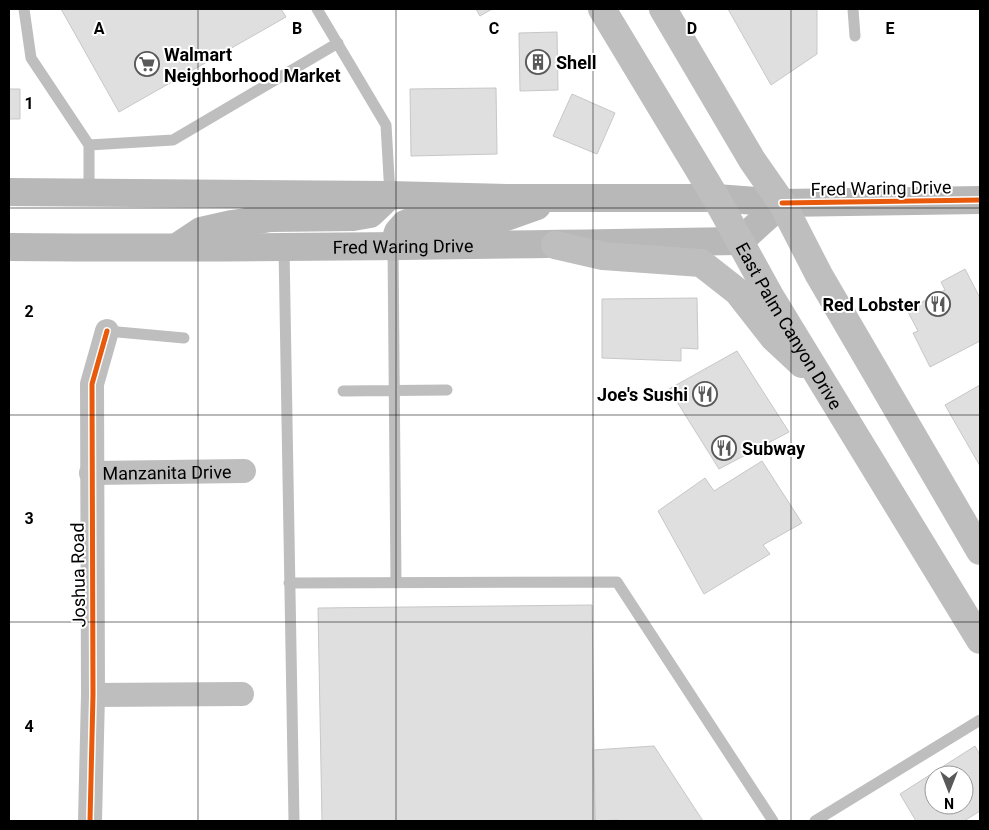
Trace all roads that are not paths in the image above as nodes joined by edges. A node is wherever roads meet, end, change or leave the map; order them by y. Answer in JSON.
{"nodes":[{"id":1,"x":24,"y":9,"type":"edge"},
{"id":2,"x":317,"y":9,"type":"edge"},
{"id":3,"x":602,"y":9,"type":"edge"},
{"id":4,"x":663,"y":9,"type":"edge"},
{"id":5,"x":853,"y":9,"type":"edge"},
{"id":6,"x":854,"y":36,"type":"dead end"},
{"id":7,"x":338,"y":43,"type":"junction"},
{"id":8,"x":88,"y":145,"type":"junction"},
{"id":9,"x":9,"y":192,"type":"edge"},
{"id":10,"x":89,"y":192,"type":"junction"},
{"id":11,"x":390,"y":195,"type":"junction"},
{"id":12,"x":557,"y":198,"type":"junction"},
{"id":13,"x":716,"y":198,"type":"junction"},
{"id":14,"x":980,"y":200,"type":"edge"},
{"id":15,"x":782,"y":203,"type":"junction"},
{"id":16,"x":740,"y":241,"type":"junction"},
{"id":17,"x":555,"y":245,"type":"junction"},
{"id":18,"x":9,"y":247,"type":"edge"},
{"id":19,"x":393,"y":247,"type":"junction"},
{"id":20,"x":176,"y":248,"type":"junction"},
{"id":21,"x":284,"y":248,"type":"junction"},
{"id":22,"x":107,"y":331,"type":"joint"},
{"id":23,"x":184,"y":338,"type":"dead end"},
{"id":24,"x":825,"y":385,"type":"junction"},
{"id":25,"x":394,"y":390,"type":"junction"},
{"id":26,"x":447,"y":390,"type":"dead end"},
{"id":27,"x":343,"y":391,"type":"dead end"},
{"id":28,"x":244,"y":471,"type":"dead end"},
{"id":29,"x":91,"y":473,"type":"junction"},
{"id":30,"x":980,"y":550,"type":"edge"},
{"id":31,"x":396,"y":582,"type":"junction"},
{"id":32,"x":289,"y":583,"type":"junction"},
{"id":33,"x":980,"y":640,"type":"edge"},
{"id":34,"x":242,"y":694,"type":"dead end"},
{"id":35,"x":93,"y":695,"type":"junction"},
{"id":36,"x":980,"y":720,"type":"edge"},
{"id":37,"x":90,"y":821,"type":"edge"},
{"id":38,"x":294,"y":821,"type":"edge"},
{"id":39,"x":773,"y":821,"type":"edge"},
{"id":40,"x":815,"y":821,"type":"edge"}],
"edges":[{"from":1,"to":8,"type":"lane"},
{"from":2,"to":7,"type":"lane"},
{"from":3,"to":13,"type":"main road","name":"East Palm Canyon Drive"},
{"from":4,"to":15,"type":"main road"},
{"from":5,"to":6,"type":"lane"},
{"from":7,"to":8,"type":"lane"},
{"from":7,"to":11,"type":"lane"},
{"from":8,"to":10,"type":"lane"},
{"from":9,"to":10,"type":"main road","name":"Fred Waring Drive"},
{"from":10,"to":11,"type":"main road","name":"Fred Waring Drive"},
{"from":11,"to":12,"type":"main road","name":"Fred Waring Drive"},
{"from":11,"to":20,"type":"main road"},
{"from":12,"to":13,"type":"main road","name":"Fred Waring Drive"},
{"from":12,"to":19,"type":"main road"},
{"from":13,"to":15,"type":"main road","name":"Fred Waring Drive"},
{"from":13,"to":16,"type":"main road","name":"East Palm Canyon Drive"},
{"from":14,"to":15,"type":"main road","name":"Fred Waring Drive"},
{"from":15,"to":16,"type":"main road"},
{"from":15,"to":30,"type":"main road"},
{"from":16,"to":17,"type":"main road","name":"Fred Waring Drive"},
{"from":16,"to":24,"type":"main road","name":"East Palm Canyon Drive"},
{"from":17,"to":19,"type":"main road","name":"Fred Waring Drive"},
{"from":17,"to":24,"type":"main road"},
{"from":18,"to":20,"type":"main road","name":"Fred Waring Drive"},
{"from":19,"to":21,"type":"main road","name":"Fred Waring Drive"},
{"from":19,"to":25,"type":"lane"},
{"from":20,"to":21,"type":"main road","name":"Fred Waring Drive"},
{"from":21,"to":32,"type":"lane"},
{"from":22,"to":23,"type":"lane"},
{"from":22,"to":29,"type":"street","name":"Joshua Road"},
{"from":24,"to":33,"type":"main road","name":"East Palm Canyon Drive"},
{"from":25,"to":26,"type":"lane"},
{"from":25,"to":27,"type":"lane"},
{"from":25,"to":31,"type":"lane"},
{"from":28,"to":29,"type":"street","name":"Manzanita Drive"},
{"from":29,"to":35,"type":"street","name":"Joshua Road"},
{"from":31,"to":32,"type":"lane"},
{"from":31,"to":39,"type":"lane"},
{"from":32,"to":38,"type":"lane"},
{"from":34,"to":35,"type":"street"},
{"from":35,"to":37,"type":"street","name":"Joshua Road"},
{"from":36,"to":40,"type":"lane"}]}
